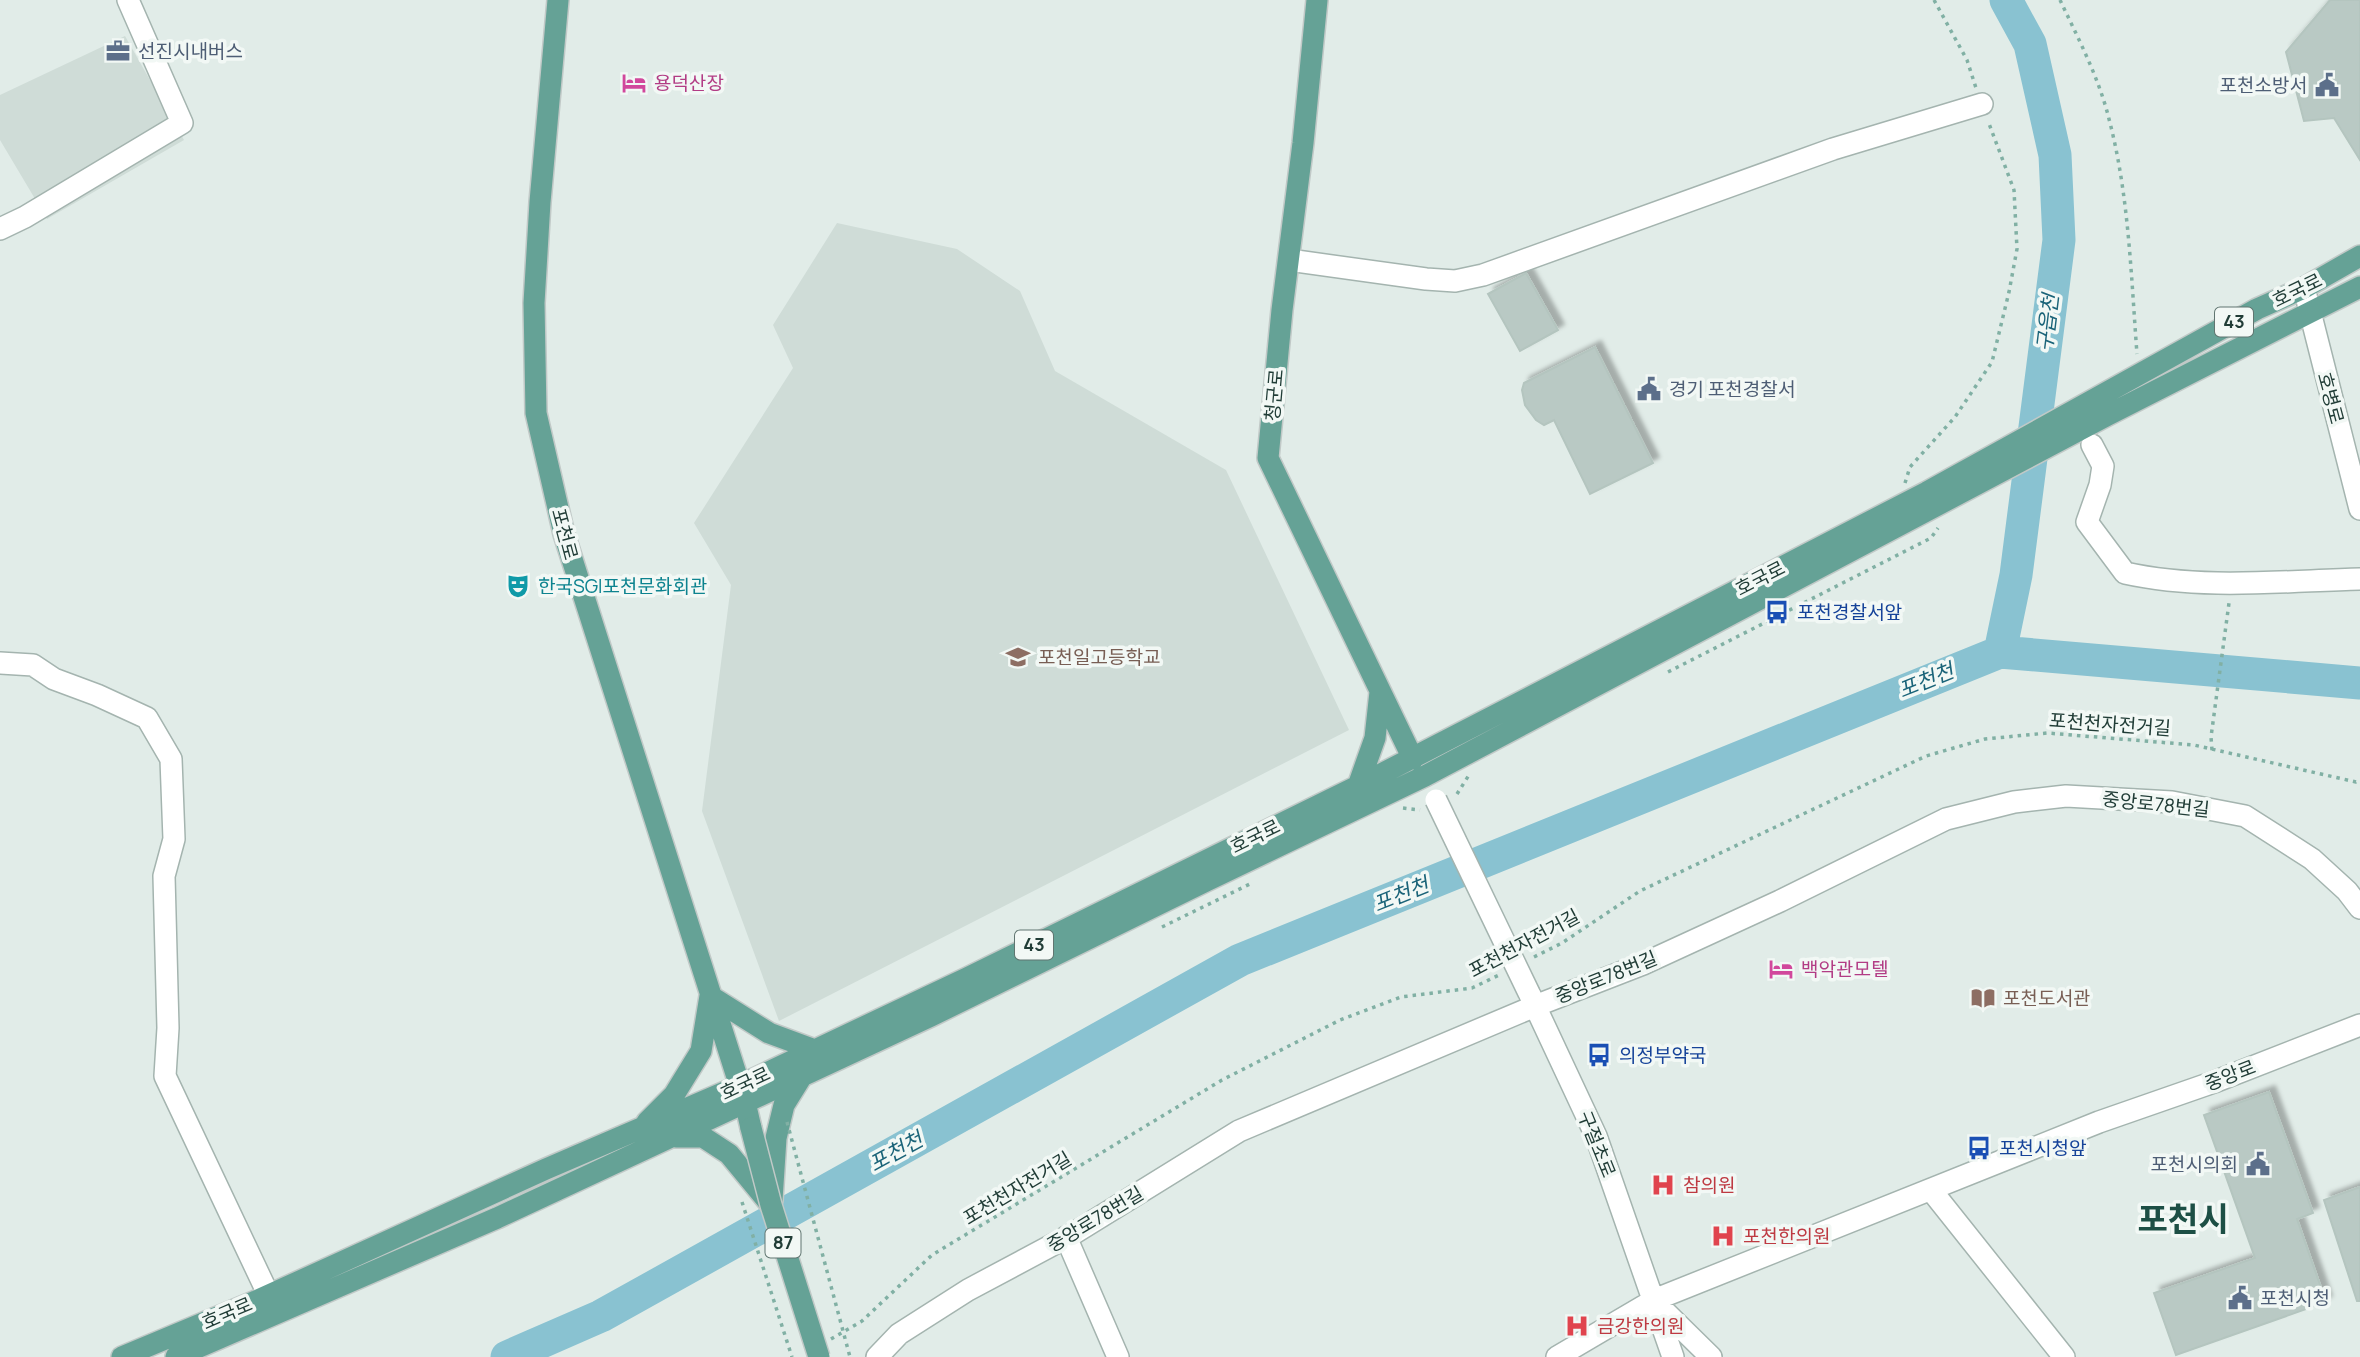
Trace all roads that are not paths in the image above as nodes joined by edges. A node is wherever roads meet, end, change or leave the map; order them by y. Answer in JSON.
{"nodes":[{"id":1,"x":128,"y":0,"type":"edge"},
{"id":2,"x":558,"y":0,"type":"edge"},
{"id":3,"x":1317,"y":0,"type":"edge"},
{"id":4,"x":1982,"y":104,"type":"road end"},
{"id":5,"x":0,"y":229,"type":"edge"},
{"id":6,"x":2360,"y":257,"type":"edge"},
{"id":7,"x":1289,"y":260,"type":"junction"},
{"id":8,"x":2360,"y":287,"type":"edge"},
{"id":9,"x":2304,"y":288,"type":"junction"},
{"id":10,"x":2308,"y":312,"type":"junction"},
{"id":11,"x":2092,"y":445,"type":"dead end"},
{"id":12,"x":2360,"y":508,"type":"edge"},
{"id":13,"x":2360,"y":579,"type":"edge"},
{"id":14,"x":0,"y":663,"type":"edge"},
{"id":15,"x":1380,"y":690,"type":"junction"},
{"id":16,"x":1419,"y":768,"type":"junction"},
{"id":17,"x":1359,"y":786,"type":"junction"},
{"id":18,"x":2360,"y":908,"type":"edge"},
{"id":19,"x":710,"y":996,"type":"junction"},
{"id":20,"x":1532,"y":999,"type":"junction"},
{"id":21,"x":2360,"y":1025,"type":"edge"},
{"id":22,"x":815,"y":1050,"type":"junction"},
{"id":23,"x":802,"y":1076,"type":"junction"},
{"id":24,"x":742,"y":1094,"type":"junction"},
{"id":25,"x":641,"y":1129,"type":"junction"},
{"id":26,"x":669,"y":1137,"type":"junction"},
{"id":27,"x":1931,"y":1189,"type":"junction"},
{"id":28,"x":771,"y":1205,"type":"junction"},
{"id":29,"x":1066,"y":1237,"type":"junction"},
{"id":30,"x":269,"y":1296,"type":"junction"},
{"id":31,"x":1654,"y":1300,"type":"junction"},
{"id":32,"x":825,"y":1348,"type":"edge"},
{"id":33,"x":2059,"y":1355,"type":"edge"},
{"id":34,"x":122,"y":1357,"type":"edge"},
{"id":35,"x":176,"y":1357,"type":"edge"},
{"id":36,"x":877,"y":1357,"type":"edge"},
{"id":37,"x":1118,"y":1357,"type":"edge"},
{"id":38,"x":1557,"y":1357,"type":"edge"},
{"id":39,"x":1673,"y":1357,"type":"edge"},
{"id":40,"x":1711,"y":1357,"type":"edge"}],
"edges":[{"from":1,"to":5,"type":"street"},
{"from":2,"to":19,"type":"main road","name":"포천로","number":"87"},
{"from":3,"to":7,"type":"main road","name":"청군로"},
{"from":4,"to":7,"type":"street"},
{"from":6,"to":9,"type":"main road","name":"호국로","number":"43"},
{"from":7,"to":15,"type":"main road","name":"청군로"},
{"from":8,"to":10,"type":"main road","name":"호국로","number":"43"},
{"from":9,"to":10,"type":"street","name":"호병로"},
{"from":9,"to":16,"type":"main road","name":"호국로","number":"43"},
{"from":10,"to":12,"type":"street","name":"호병로"},
{"from":10,"to":16,"type":"main road","name":"호국로","number":"43"},
{"from":11,"to":13,"type":"street"},
{"from":14,"to":30,"type":"street"},
{"from":15,"to":16,"type":"main road","name":"청군로"},
{"from":15,"to":17,"type":"main road"},
{"from":16,"to":17,"type":"main road","name":"호국로","number":"43"},
{"from":16,"to":20,"type":"street","name":"구절초로","bridge":true},
{"from":16,"to":23,"type":"main road","name":"호국로","number":"43"},
{"from":17,"to":22,"type":"main road","name":"호국로","number":"43"},
{"from":18,"to":20,"type":"street","name":"중앙로78번길"},
{"from":19,"to":22,"type":"main road"},
{"from":19,"to":24,"type":"main road","name":"포천로","number":"87"},
{"from":19,"to":25,"type":"main road"},
{"from":20,"to":29,"type":"street","name":"중앙로78번길"},
{"from":20,"to":31,"type":"street","name":"구절초로"},
{"from":21,"to":27,"type":"street","name":"중앙로"},
{"from":22,"to":24,"type":"main road","name":"호국로","number":"43"},
{"from":23,"to":24,"type":"main road","name":"호국로","number":"43"},
{"from":23,"to":28,"type":"main road"},
{"from":24,"to":25,"type":"main road","name":"호국로","number":"43"},
{"from":24,"to":26,"type":"main road","name":"호국로","number":"43"},
{"from":24,"to":28,"type":"main road","name":"포천로","number":"87","bridge":true},
{"from":25,"to":30,"type":"main road","name":"호국로","number":"43"},
{"from":26,"to":28,"type":"main road"},
{"from":26,"to":35,"type":"main road","name":"호국로","number":"43"},
{"from":27,"to":31,"type":"street","name":"중앙로"},
{"from":27,"to":33,"type":"street"},
{"from":28,"to":32,"type":"main road","number":"87","bridge":true},
{"from":29,"to":36,"type":"street","name":"중앙로78번길"},
{"from":29,"to":37,"type":"street"},
{"from":30,"to":34,"type":"main road","name":"호국로","number":"43"},
{"from":31,"to":38,"type":"street","name":"중앙로"},
{"from":31,"to":39,"type":"street","name":"구절초로"},
{"from":31,"to":40,"type":"street"}]}
